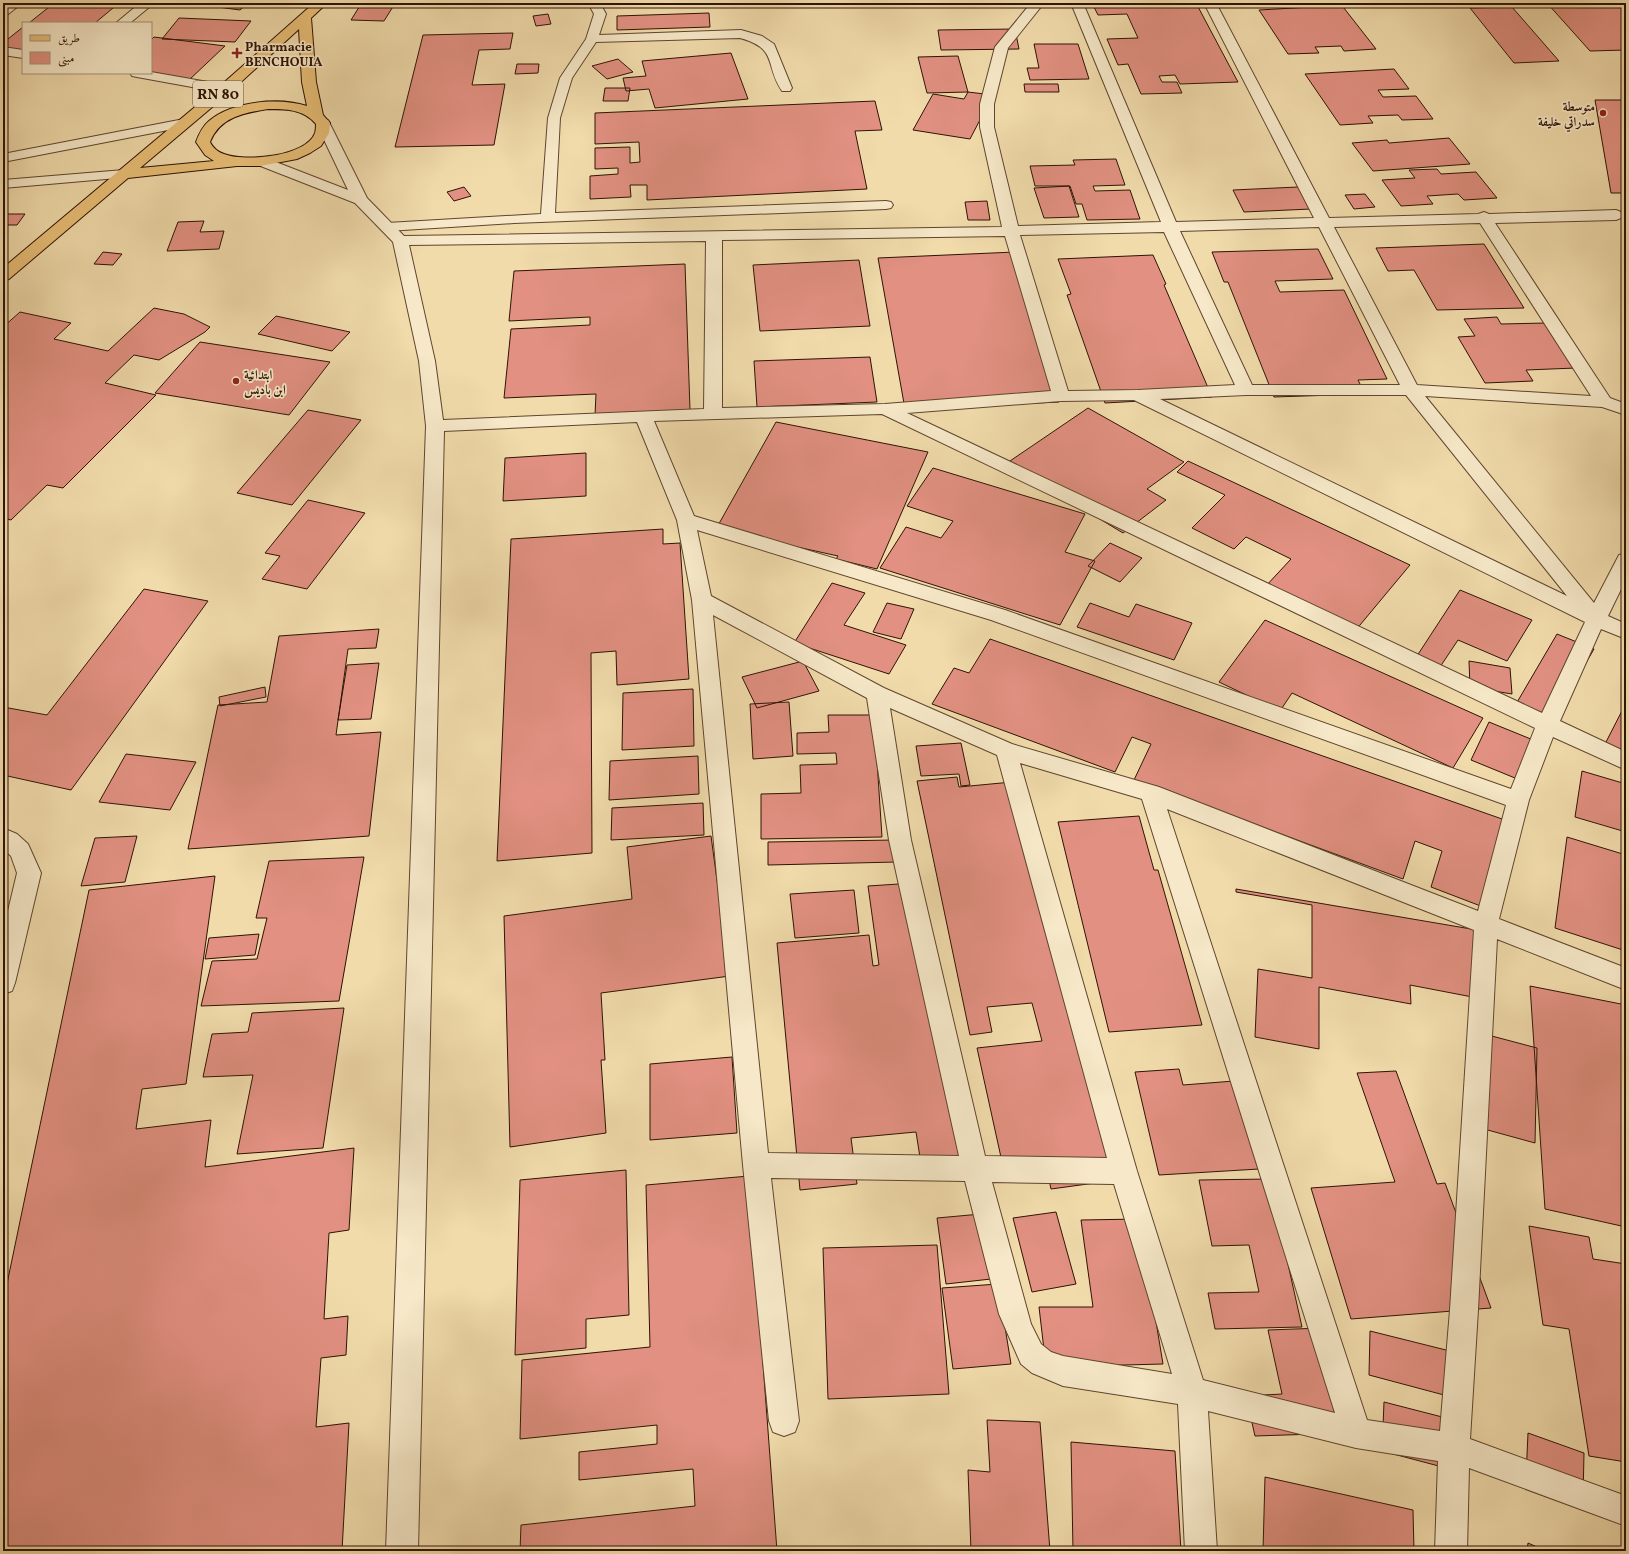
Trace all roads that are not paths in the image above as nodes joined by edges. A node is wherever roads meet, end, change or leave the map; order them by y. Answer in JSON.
{"nodes":[{"id":1,"x":16,"y":3,"type":"edge"},
{"id":2,"x":148,"y":3,"type":"edge"},
{"id":3,"x":321,"y":3,"type":"edge"},
{"id":4,"x":594,"y":3,"type":"edge"},
{"id":5,"x":1038,"y":3,"type":"edge"},
{"id":6,"x":1077,"y":3,"type":"edge"},
{"id":7,"x":1210,"y":3,"type":"edge"},
{"id":8,"x":3,"y":12,"type":"edge"},
{"id":9,"x":305,"y":17,"type":"junction"},
{"id":10,"x":123,"y":22,"type":"edge"},
{"id":11,"x":592,"y":39,"type":"junction"},
{"id":12,"x":3,"y":51,"type":"edge"},
{"id":13,"x":22,"y":54,"type":"edge"},
{"id":14,"x":143,"y":74,"type":"edge"},
{"id":15,"x":225,"y":88,"type":"junction"},
{"id":16,"x":786,"y":88,"type":"dead end"},
{"id":17,"x":230,"y":114,"type":"junction"},
{"id":18,"x":319,"y":119,"type":"junction"},
{"id":19,"x":184,"y":123,"type":"junction"},
{"id":20,"x":203,"y":142,"type":"junction"},
{"id":21,"x":34,"y":152,"type":"junction"},
{"id":22,"x":3,"y":158,"type":"edge"},
{"id":23,"x":237,"y":162,"type":"junction"},
{"id":24,"x":263,"y":162,"type":"junction"},
{"id":25,"x":124,"y":174,"type":"junction"},
{"id":26,"x":6,"y":184,"type":"edge"},
{"id":27,"x":360,"y":200,"type":"junction"},
{"id":28,"x":886,"y":205,"type":"dead end"},
{"id":29,"x":1616,"y":215,"type":"dead end"},
{"id":30,"x":1484,"y":217,"type":"junction"},
{"id":31,"x":548,"y":218,"type":"junction"},
{"id":32,"x":1324,"y":222,"type":"junction"},
{"id":33,"x":1170,"y":227,"type":"junction"},
{"id":34,"x":1011,"y":231,"type":"junction"},
{"id":35,"x":394,"y":234,"type":"junction"},
{"id":36,"x":714,"y":237,"type":"junction"},
{"id":37,"x":3,"y":276,"type":"edge"},
{"id":38,"x":1246,"y":390,"type":"junction"},
{"id":39,"x":1411,"y":390,"type":"junction"},
{"id":40,"x":1138,"y":395,"type":"junction"},
{"id":41,"x":1060,"y":396,"type":"junction"},
{"id":42,"x":1604,"y":402,"type":"junction"},
{"id":43,"x":885,"y":409,"type":"junction"},
{"id":44,"x":1626,"y":410,"type":"edge"},
{"id":45,"x":712,"y":415,"type":"junction"},
{"id":46,"x":644,"y":416,"type":"junction"},
{"id":47,"x":435,"y":426,"type":"junction"},
{"id":48,"x":686,"y":520,"type":"junction"},
{"id":49,"x":1626,"y":560,"type":"edge"},
{"id":50,"x":702,"y":600,"type":"junction"},
{"id":51,"x":1596,"y":619,"type":"junction"},
{"id":52,"x":1626,"y":632,"type":"edge"},
{"id":53,"x":877,"y":694,"type":"junction"},
{"id":54,"x":1547,"y":725,"type":"junction"},
{"id":55,"x":1006,"y":750,"type":"junction"},
{"id":56,"x":1626,"y":762,"type":"edge"},
{"id":57,"x":1151,"y":793,"type":"junction"},
{"id":58,"x":1518,"y":800,"type":"junction"},
{"id":59,"x":3,"y":837,"type":"edge"},
{"id":60,"x":1486,"y":924,"type":"junction"},
{"id":61,"x":1626,"y":979,"type":"edge"},
{"id":62,"x":3,"y":983,"type":"edge"},
{"id":63,"x":756,"y":1165,"type":"junction"},
{"id":64,"x":975,"y":1169,"type":"junction"},
{"id":65,"x":1124,"y":1171,"type":"junction"},
{"id":66,"x":1192,"y":1392,"type":"junction"},
{"id":67,"x":784,"y":1421,"type":"dead end"},
{"id":68,"x":1356,"y":1433,"type":"junction"},
{"id":69,"x":1454,"y":1448,"type":"junction"},
{"id":70,"x":1626,"y":1511,"type":"edge"},
{"id":71,"x":402,"y":1551,"type":"edge"},
{"id":72,"x":1202,"y":1551,"type":"edge"},
{"id":73,"x":1451,"y":1551,"type":"edge"}],
"edges":[{"from":1,"to":8,"type":"street"},
{"from":2,"to":10,"type":"street"},
{"from":3,"to":9,"type":"main road","number":"RN 80"},
{"from":4,"to":11,"type":"lane"},
{"from":5,"to":34,"type":"street"},
{"from":6,"to":33,"type":"street"},
{"from":7,"to":32,"type":"street"},
{"from":9,"to":15,"type":"main road","number":"RN 80"},
{"from":9,"to":18,"type":"main road"},
{"from":11,"to":16,"type":"lane"},
{"from":11,"to":31,"type":"lane"},
{"from":12,"to":13,"type":"street"},
{"from":14,"to":15,"type":"street"},
{"from":15,"to":19,"type":"main road","number":"RN 80"},
{"from":17,"to":18,"type":"main road"},
{"from":17,"to":19,"type":"main road","number":"RN 80"},
{"from":17,"to":20,"type":"main road"},
{"from":18,"to":24,"type":"main road"},
{"from":18,"to":27,"type":"street"},
{"from":19,"to":20,"type":"main road","number":"RN 80"},
{"from":19,"to":21,"type":"street"},
{"from":19,"to":25,"type":"main road","number":"RN 80"},
{"from":20,"to":23,"type":"main road"},
{"from":21,"to":22,"type":"street"},
{"from":21,"to":26,"type":"street"},
{"from":23,"to":24,"type":"main road"},
{"from":23,"to":25,"type":"main road"},
{"from":24,"to":27,"type":"street"},
{"from":25,"to":26,"type":"street"},
{"from":25,"to":37,"type":"main road","number":"RN 80"},
{"from":27,"to":35,"type":"street"},
{"from":28,"to":31,"type":"lane"},
{"from":29,"to":30,"type":"street"},
{"from":30,"to":32,"type":"street"},
{"from":30,"to":42,"type":"street"},
{"from":31,"to":35,"type":"lane"},
{"from":32,"to":33,"type":"street"},
{"from":32,"to":39,"type":"street"},
{"from":33,"to":34,"type":"street"},
{"from":33,"to":38,"type":"street"},
{"from":34,"to":36,"type":"street"},
{"from":34,"to":41,"type":"street"},
{"from":35,"to":36,"type":"street"},
{"from":35,"to":47,"type":"street"},
{"from":36,"to":45,"type":"street"},
{"from":38,"to":39,"type":"street"},
{"from":38,"to":40,"type":"street"},
{"from":39,"to":42,"type":"street"},
{"from":39,"to":51,"type":"street"},
{"from":40,"to":41,"type":"street"},
{"from":40,"to":51,"type":"street"},
{"from":41,"to":43,"type":"street"},
{"from":42,"to":44,"type":"street"},
{"from":43,"to":45,"type":"street"},
{"from":43,"to":54,"type":"street"},
{"from":45,"to":46,"type":"street"},
{"from":46,"to":47,"type":"street"},
{"from":46,"to":48,"type":"street"},
{"from":47,"to":71,"type":"street"},
{"from":48,"to":50,"type":"street"},
{"from":48,"to":58,"type":"street"},
{"from":49,"to":51,"type":"street"},
{"from":50,"to":53,"type":"street"},
{"from":50,"to":63,"type":"street"},
{"from":51,"to":52,"type":"street"},
{"from":51,"to":54,"type":"street"},
{"from":53,"to":55,"type":"street"},
{"from":53,"to":64,"type":"street"},
{"from":54,"to":56,"type":"street"},
{"from":54,"to":58,"type":"street"},
{"from":55,"to":57,"type":"street"},
{"from":55,"to":65,"type":"street"},
{"from":57,"to":60,"type":"street"},
{"from":57,"to":68,"type":"street"},
{"from":58,"to":60,"type":"street"},
{"from":59,"to":62,"type":"street"},
{"from":60,"to":61,"type":"street"},
{"from":60,"to":69,"type":"street"},
{"from":63,"to":64,"type":"street"},
{"from":63,"to":67,"type":"street"},
{"from":64,"to":65,"type":"street"},
{"from":64,"to":66,"type":"street"},
{"from":65,"to":66,"type":"street"},
{"from":66,"to":68,"type":"street"},
{"from":66,"to":72,"type":"street"},
{"from":68,"to":69,"type":"street"},
{"from":69,"to":70,"type":"street"},
{"from":69,"to":73,"type":"street"}]}
